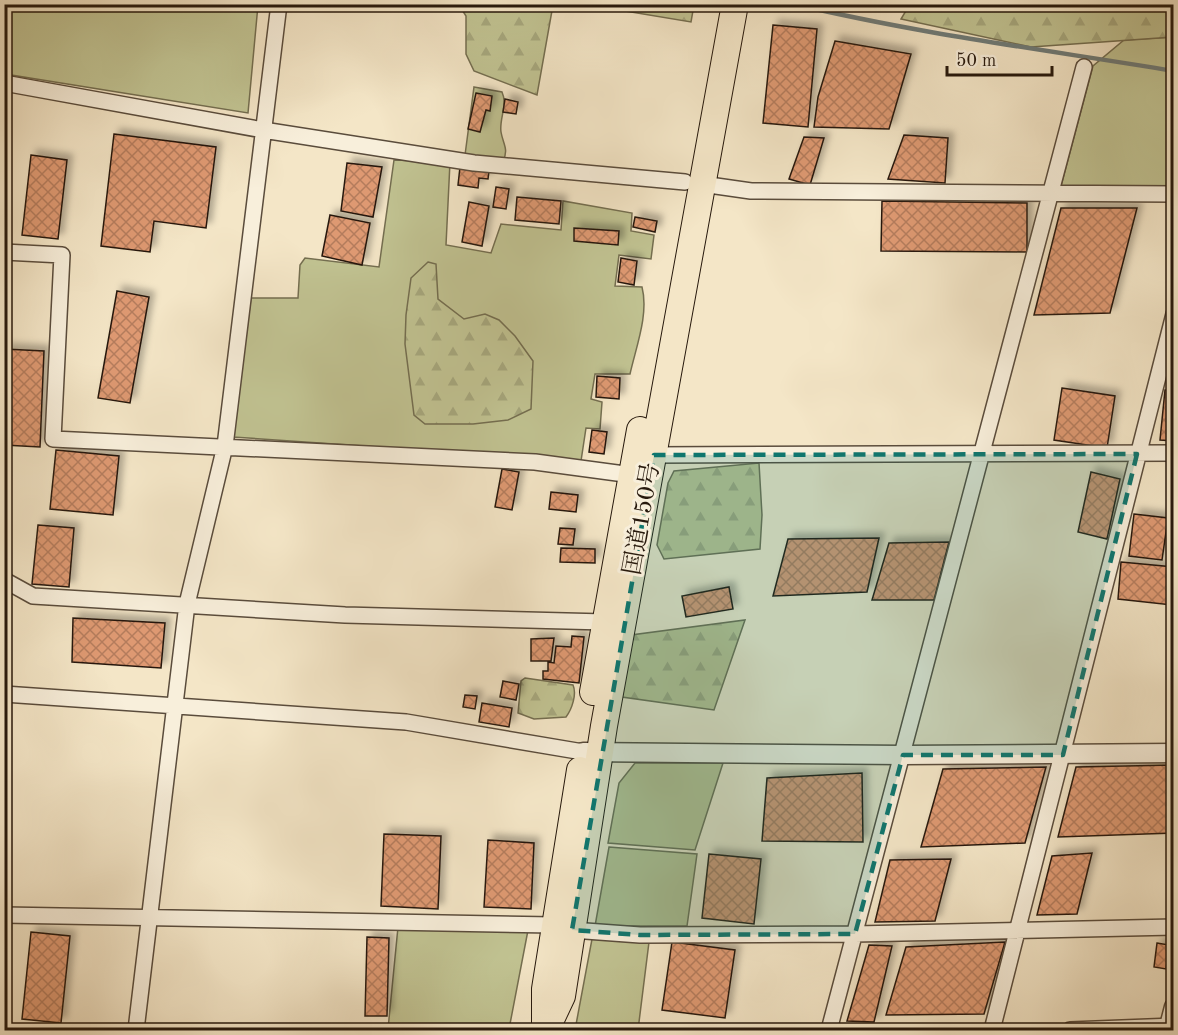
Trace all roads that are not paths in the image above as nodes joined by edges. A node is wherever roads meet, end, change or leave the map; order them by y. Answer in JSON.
{"nodes":[{"id":1,"x":279,"y":4,"type":"edge"},
{"id":2,"x":717,"y":4,"type":"edge"},
{"id":3,"x":735,"y":4,"type":"edge"},
{"id":4,"x":1084,"y":67,"type":"dead end"},
{"id":5,"x":4,"y":83,"type":"edge"},
{"id":6,"x":263,"y":130,"type":"junction"},
{"id":7,"x":694,"y":183,"type":"junction"},
{"id":8,"x":1050,"y":193,"type":"junction"},
{"id":9,"x":1173,"y":194,"type":"edge"},
{"id":10,"x":4,"y":252,"type":"edge"},
{"id":11,"x":1173,"y":314,"type":"edge"},
{"id":12,"x":225,"y":446,"type":"junction"},
{"id":13,"x":1173,"y":453,"type":"edge"},
{"id":14,"x":980,"y":454,"type":"junction"},
{"id":15,"x":1137,"y":454,"type":"junction"},
{"id":16,"x":654,"y":455,"type":"junction"},
{"id":17,"x":632,"y":475,"type":"junction"},
{"id":18,"x":4,"y":580,"type":"edge"},
{"id":19,"x":187,"y":604,"type":"junction"},
{"id":20,"x":605,"y":622,"type":"junction"},
{"id":21,"x":4,"y":694,"type":"edge"},
{"id":22,"x":174,"y":706,"type":"junction"},
{"id":23,"x":592,"y":752,"type":"junction"},
{"id":24,"x":1173,"y":753,"type":"edge"},
{"id":25,"x":903,"y":755,"type":"junction"},
{"id":26,"x":1063,"y":755,"type":"junction"},
{"id":27,"x":4,"y":915,"type":"edge"},
{"id":28,"x":150,"y":918,"type":"junction"},
{"id":29,"x":563,"y":927,"type":"junction"},
{"id":30,"x":1173,"y":927,"type":"edge"},
{"id":31,"x":1017,"y":932,"type":"junction"},
{"id":32,"x":855,"y":934,"type":"junction"},
{"id":33,"x":1173,"y":1007,"type":"edge"},
{"id":34,"x":1170,"y":1028,"type":"edge"},
{"id":35,"x":136,"y":1030,"type":"edge"},
{"id":36,"x":546,"y":1030,"type":"edge"},
{"id":37,"x":830,"y":1030,"type":"edge"},
{"id":38,"x":992,"y":1030,"type":"edge"},
{"id":39,"x":1070,"y":1030,"type":"edge"}],
"edges":[{"from":1,"to":6,"type":"street"},
{"from":2,"to":7,"type":"highway","name":"国道150号"},
{"from":3,"to":7,"type":"highway","name":"国道150号"},
{"from":4,"to":8,"type":"street"},
{"from":5,"to":6,"type":"street"},
{"from":6,"to":7,"type":"street"},
{"from":6,"to":12,"type":"street"},
{"from":7,"to":8,"type":"street"},
{"from":7,"to":16,"type":"highway","name":"国道150号"},
{"from":7,"to":17,"type":"highway","name":"国道150号"},
{"from":8,"to":9,"type":"street"},
{"from":8,"to":14,"type":"street"},
{"from":10,"to":12,"type":"street"},
{"from":11,"to":15,"type":"street"},
{"from":12,"to":17,"type":"street"},
{"from":12,"to":19,"type":"street"},
{"from":13,"to":15,"type":"street"},
{"from":14,"to":15,"type":"street"},
{"from":14,"to":16,"type":"street"},
{"from":14,"to":25,"type":"street"},
{"from":15,"to":26,"type":"street"},
{"from":16,"to":23,"type":"highway","name":"国道150号"},
{"from":17,"to":20,"type":"highway","name":"国道150号"},
{"from":18,"to":19,"type":"street"},
{"from":19,"to":20,"type":"street"},
{"from":19,"to":22,"type":"street"},
{"from":20,"to":23,"type":"highway","name":"国道150号"},
{"from":21,"to":22,"type":"street"},
{"from":22,"to":23,"type":"street"},
{"from":22,"to":28,"type":"street"},
{"from":23,"to":25,"type":"street"},
{"from":23,"to":29,"type":"highway","name":"国道150号"},
{"from":24,"to":26,"type":"street"},
{"from":25,"to":26,"type":"street"},
{"from":25,"to":32,"type":"street"},
{"from":26,"to":31,"type":"street"},
{"from":27,"to":28,"type":"street"},
{"from":28,"to":29,"type":"street"},
{"from":28,"to":35,"type":"street"},
{"from":29,"to":32,"type":"street"},
{"from":29,"to":36,"type":"highway","name":"国道150号"},
{"from":30,"to":31,"type":"street"},
{"from":31,"to":32,"type":"street"},
{"from":31,"to":38,"type":"street"},
{"from":32,"to":37,"type":"street"},
{"from":33,"to":34,"type":"street"},
{"from":34,"to":39,"type":"street"}]}
